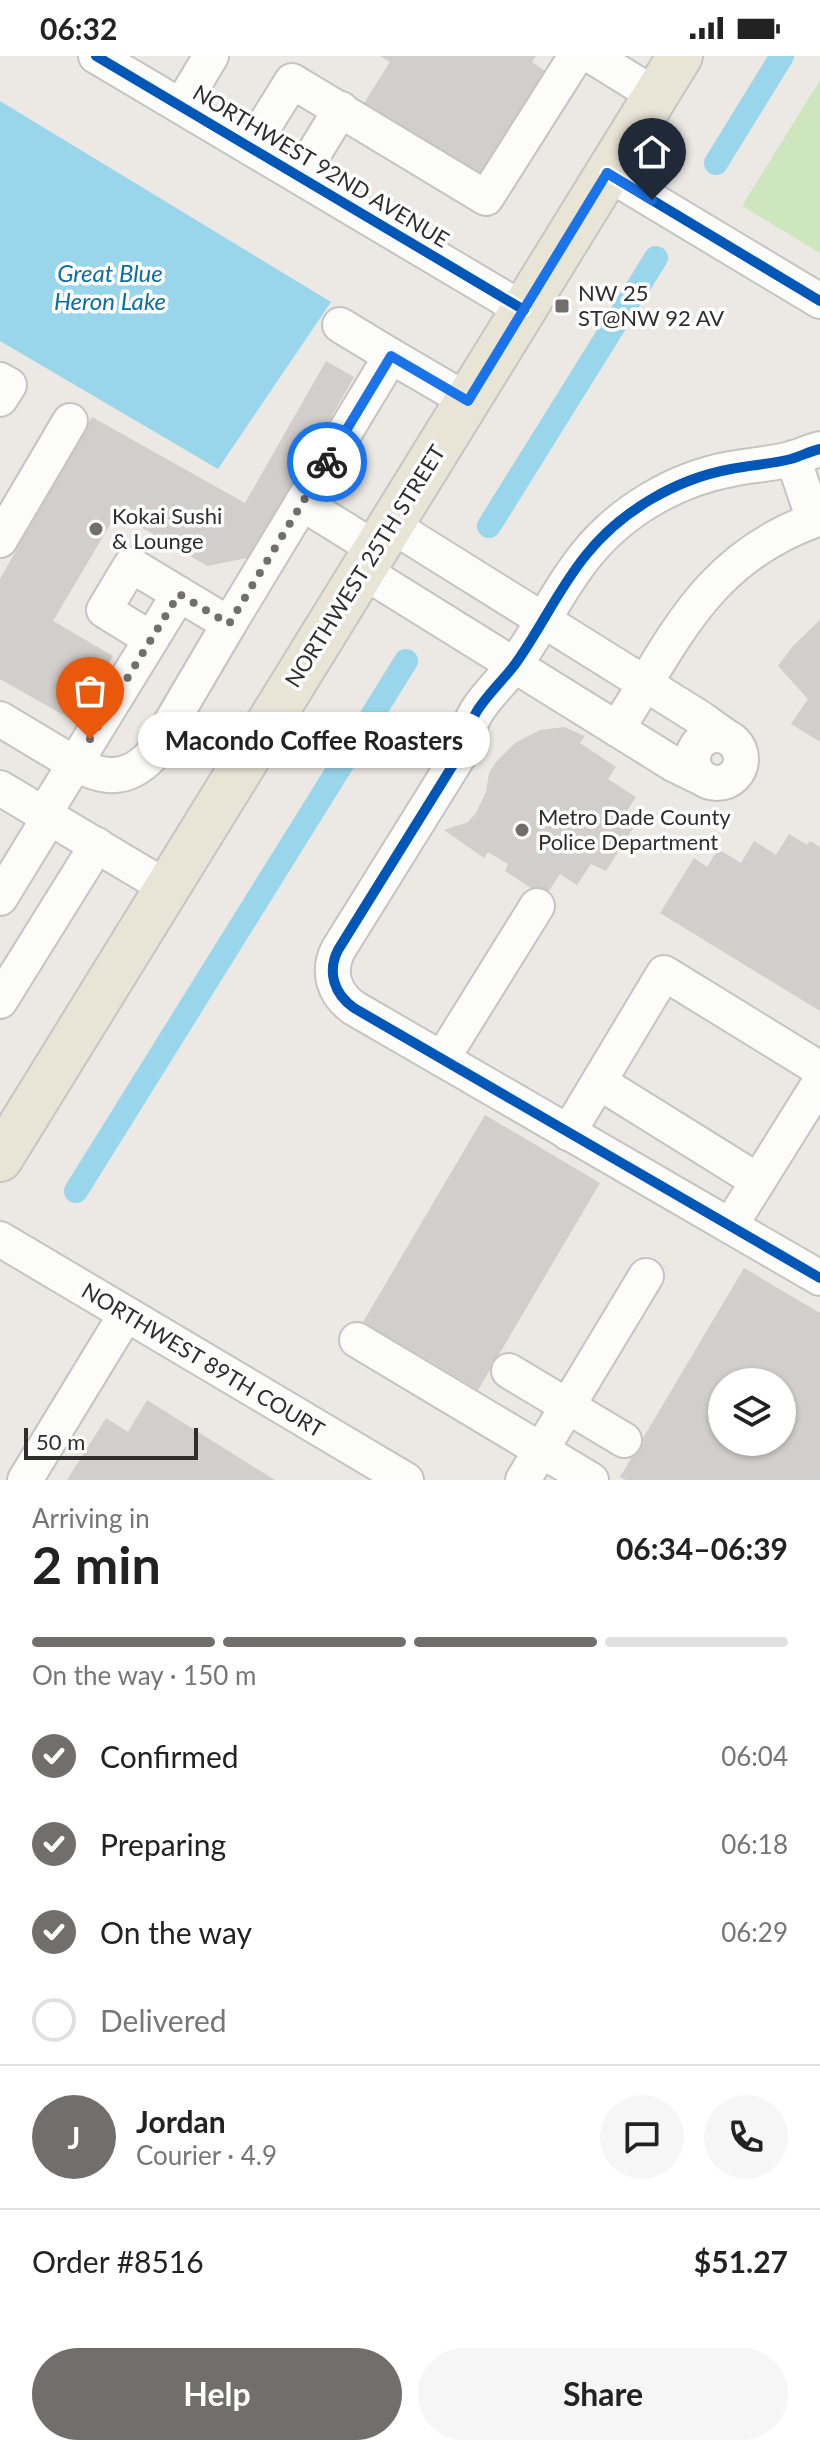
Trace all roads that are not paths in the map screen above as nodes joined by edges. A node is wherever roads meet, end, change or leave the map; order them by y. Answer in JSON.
{"nodes":[{"id":1,"x":96,"y":56,"type":"edge"},
{"id":2,"x":211,"y":56,"type":"edge"},
{"id":3,"x":576,"y":56,"type":"edge"},
{"id":4,"x":592,"y":56,"type":"edge"},
{"id":5,"x":680,"y":56,"type":"edge"},
{"id":6,"x":132,"y":65,"type":"edge"},
{"id":7,"x":655,"y":95,"type":"junction"},
{"id":8,"x":181,"y":106,"type":"junction"},
{"id":9,"x":341,"y":109,"type":"junction"},
{"id":10,"x":251,"y":147,"type":"junction"},
{"id":11,"x":607,"y":173,"type":"junction"},
{"id":12,"x":300,"y":176,"type":"junction"},
{"id":13,"x":820,"y":301,"type":"edge"},
{"id":14,"x":524,"y":310,"type":"junction"},
{"id":15,"x":340,"y":325,"type":"dead end"},
{"id":16,"x":391,"y":356,"type":"junction"},
{"id":17,"x":0,"y":380,"type":"edge"},
{"id":18,"x":0,"y":399,"type":"edge"},
{"id":19,"x":468,"y":401,"type":"junction"},
{"id":20,"x":70,"y":421,"type":"dead end"},
{"id":21,"x":813,"y":450,"type":"edge"},
{"id":22,"x":302,"y":503,"type":"junction"},
{"id":23,"x":817,"y":519,"type":"edge"},
{"id":24,"x":0,"y":540,"type":"edge"},
{"id":25,"x":377,"y":548,"type":"junction"},
{"id":26,"x":500,"y":593,"type":"junction"},
{"id":27,"x":179,"y":594,"type":"junction"},
{"id":28,"x":543,"y":620,"type":"junction"},
{"id":29,"x":229,"y":624,"type":"junction"},
{"id":30,"x":473,"y":638,"type":"junction"},
{"id":31,"x":151,"y":639,"type":"junction"},
{"id":32,"x":515,"y":664,"type":"junction"},
{"id":33,"x":646,"y":684,"type":"junction"},
{"id":34,"x":0,"y":719,"type":"edge"},
{"id":35,"x":617,"y":729,"type":"junction"},
{"id":36,"x":74,"y":764,"type":"junction"},
{"id":37,"x":0,"y":788,"type":"edge"},
{"id":38,"x":47,"y":816,"type":"junction"},
{"id":39,"x":97,"y":845,"type":"junction"},
{"id":40,"x":166,"y":887,"type":"junction"},
{"id":41,"x":0,"y":898,"type":"edge"},
{"id":42,"x":537,"y":906,"type":"dead end"},
{"id":43,"x":0,"y":1001,"type":"edge"},
{"id":44,"x":442,"y":1059,"type":"junction"},
{"id":45,"x":820,"y":1069,"type":"edge"},
{"id":46,"x":599,"y":1082,"type":"junction"},
{"id":47,"x":820,"y":1082,"type":"edge"},
{"id":48,"x":568,"y":1133,"type":"junction"},
{"id":49,"x":0,"y":1159,"type":"edge"},
{"id":50,"x":758,"y":1181,"type":"junction"},
{"id":51,"x":730,"y":1226,"type":"junction"},
{"id":52,"x":0,"y":1239,"type":"edge"},
{"id":53,"x":646,"y":1276,"type":"dead end"},
{"id":54,"x":820,"y":1278,"type":"edge"},
{"id":55,"x":126,"y":1314,"type":"junction"},
{"id":56,"x":357,"y":1340,"type":"dead end"},
{"id":57,"x":509,"y":1371,"type":"dead end"},
{"id":58,"x":569,"y":1406,"type":"junction"},
{"id":59,"x":624,"y":1440,"type":"dead end"},
{"id":60,"x":541,"y":1451,"type":"junction"},
{"id":61,"x":401,"y":1479,"type":"edge"},
{"id":62,"x":25,"y":1480,"type":"edge"},
{"id":63,"x":523,"y":1480,"type":"edge"},
{"id":64,"x":591,"y":1480,"type":"edge"}],
"edges":[{"from":1,"to":6,"type":"street","name":"NORTHWEST 92ND AVENUE"},
{"from":2,"to":8,"type":"street"},
{"from":3,"to":9,"type":"street"},
{"from":4,"to":7,"type":"street"},
{"from":5,"to":7,"type":"main road","name":"NORTHWEST 25TH STREET"},
{"from":6,"to":8,"type":"street","name":"NORTHWEST 92ND AVENUE"},
{"from":7,"to":11,"type":"main road","name":"NORTHWEST 25TH STREET"},
{"from":8,"to":10,"type":"street","name":"NORTHWEST 92ND AVENUE"},
{"from":9,"to":10,"type":"street"},
{"from":9,"to":12,"type":"street"},
{"from":10,"to":12,"type":"street","name":"NORTHWEST 92ND AVENUE"},
{"from":11,"to":13,"type":"street"},
{"from":11,"to":14,"type":"main road","name":"NORTHWEST 25TH STREET"},
{"from":12,"to":14,"type":"street","name":"NORTHWEST 92ND AVENUE"},
{"from":14,"to":19,"type":"main road","name":"NORTHWEST 25TH STREET"},
{"from":15,"to":16,"type":"street"},
{"from":16,"to":19,"type":"street"},
{"from":16,"to":22,"type":"street"},
{"from":17,"to":18,"type":"street"},
{"from":19,"to":25,"type":"main road","name":"NORTHWEST 25TH STREET"},
{"from":20,"to":24,"type":"street"},
{"from":21,"to":23,"type":"street"},
{"from":21,"to":28,"type":"street"},
{"from":22,"to":25,"type":"street"},
{"from":22,"to":29,"type":"street"},
{"from":23,"to":33,"type":"street"},
{"from":25,"to":26,"type":"street"},
{"from":25,"to":30,"type":"street"},
{"from":25,"to":40,"type":"main road","name":"NORTHWEST 25TH STREET"},
{"from":26,"to":28,"type":"street"},
{"from":26,"to":30,"type":"street"},
{"from":27,"to":29,"type":"street"},
{"from":27,"to":31,"type":"street"},
{"from":27,"to":31,"type":"street"},
{"from":28,"to":32,"type":"street"},
{"from":28,"to":33,"type":"street"},
{"from":29,"to":36,"type":"street"},
{"from":30,"to":32,"type":"street"},
{"from":31,"to":36,"type":"street"},
{"from":32,"to":35,"type":"street"},
{"from":32,"to":44,"type":"street"},
{"from":33,"to":35,"type":"street"},
{"from":33,"to":35,"type":"street"},
{"from":34,"to":36,"type":"street"},
{"from":36,"to":38,"type":"street"},
{"from":37,"to":38,"type":"street"},
{"from":38,"to":39,"type":"street"},
{"from":38,"to":41,"type":"street"},
{"from":39,"to":40,"type":"street"},
{"from":39,"to":43,"type":"street"},
{"from":40,"to":49,"type":"main road","name":"NORTHWEST 25TH STREET"},
{"from":42,"to":44,"type":"street"},
{"from":44,"to":48,"type":"street"},
{"from":45,"to":46,"type":"street"},
{"from":46,"to":48,"type":"street"},
{"from":46,"to":50,"type":"street"},
{"from":47,"to":50,"type":"street"},
{"from":48,"to":51,"type":"street"},
{"from":50,"to":51,"type":"street"},
{"from":51,"to":54,"type":"street"},
{"from":52,"to":55,"type":"street","name":"NORTHWEST 89TH COURT"},
{"from":53,"to":58,"type":"street"},
{"from":55,"to":61,"type":"street","name":"NORTHWEST 89TH COURT"},
{"from":55,"to":62,"type":"street"},
{"from":56,"to":60,"type":"street"},
{"from":57,"to":58,"type":"street"},
{"from":58,"to":59,"type":"street"},
{"from":58,"to":60,"type":"street"},
{"from":60,"to":63,"type":"street"},
{"from":60,"to":64,"type":"street"}]}
